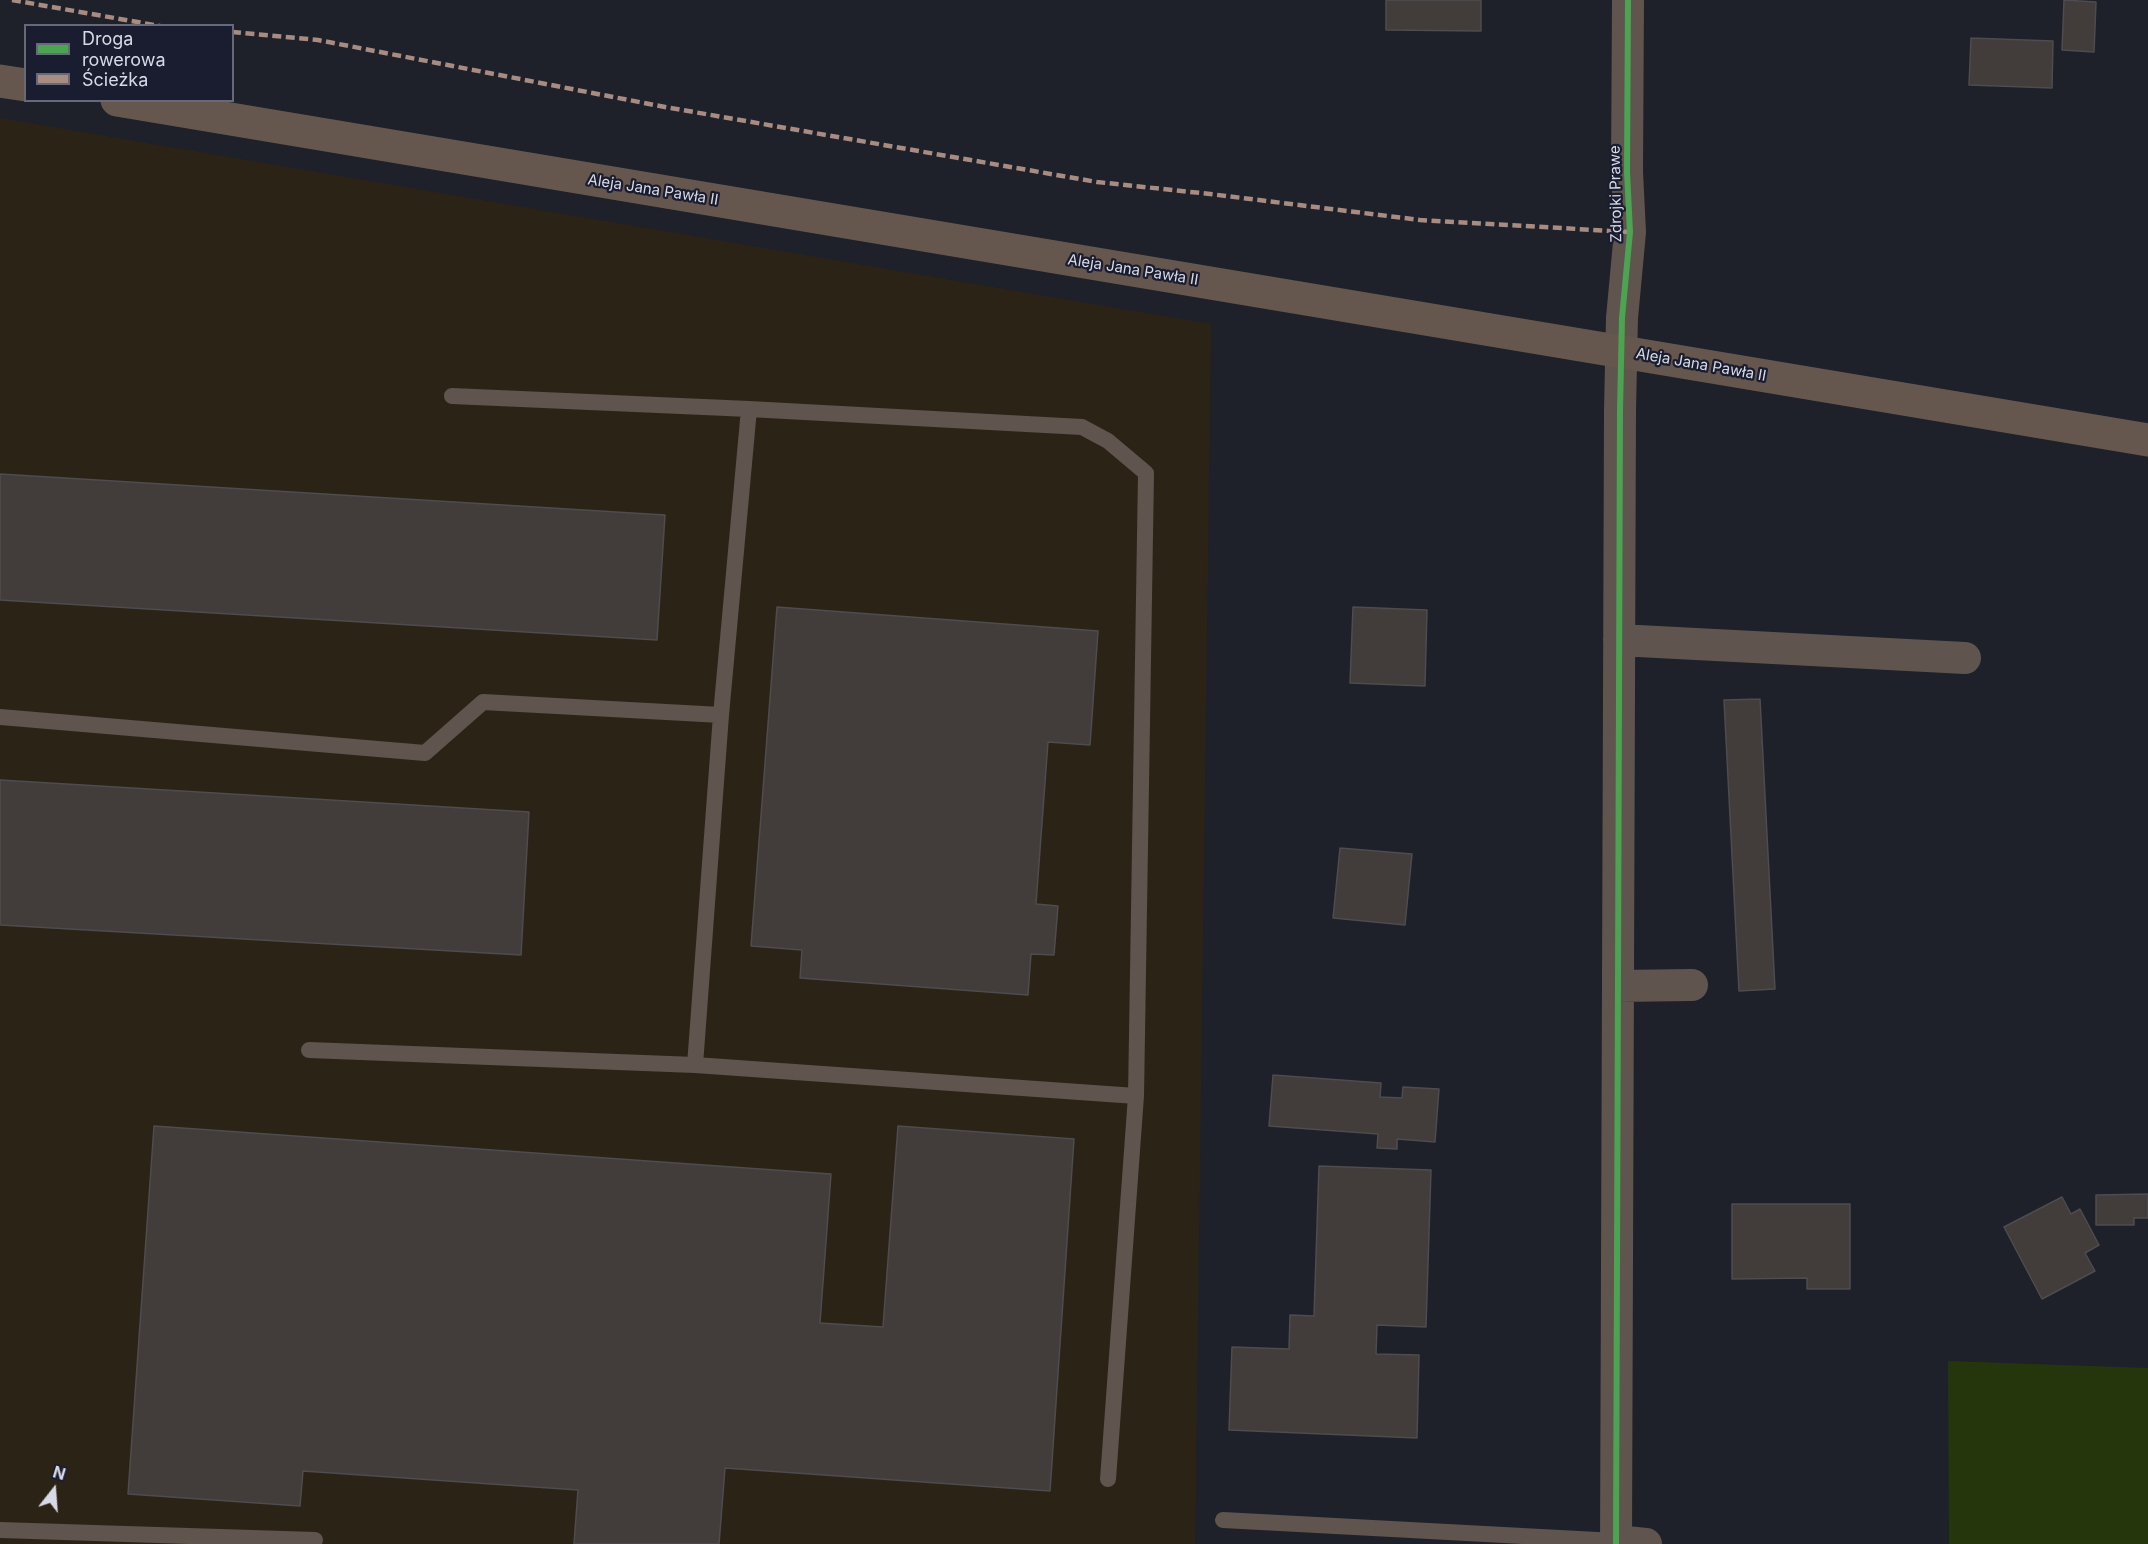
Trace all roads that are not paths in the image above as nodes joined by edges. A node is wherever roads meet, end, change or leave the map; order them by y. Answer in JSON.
{"nodes":[{"id":1,"x":1628,"y":0,"type":"edge"},
{"id":2,"x":0,"y":81,"type":"edge"},
{"id":3,"x":24,"y":85,"type":"edge"},
{"id":4,"x":129,"y":102,"type":"edge"},
{"id":5,"x":1622,"y":352,"type":"junction"},
{"id":6,"x":452,"y":396,"type":"dead end"},
{"id":7,"x":748,"y":408,"type":"junction"},
{"id":8,"x":2148,"y":440,"type":"edge"},
{"id":9,"x":1619,"y":640,"type":"junction"},
{"id":10,"x":1965,"y":658,"type":"dead end"},
{"id":11,"x":721,"y":715,"type":"junction"},
{"id":12,"x":0,"y":717,"type":"edge"},
{"id":13,"x":1692,"y":985,"type":"dead end"},
{"id":14,"x":1618,"y":986,"type":"junction"},
{"id":15,"x":309,"y":1050,"type":"dead end"},
{"id":16,"x":695,"y":1065,"type":"junction"},
{"id":17,"x":1136,"y":1096,"type":"junction"},
{"id":18,"x":1108,"y":1479,"type":"dead end"},
{"id":19,"x":1223,"y":1520,"type":"dead end"},
{"id":20,"x":0,"y":1530,"type":"edge"},
{"id":21,"x":315,"y":1540,"type":"dead end"},
{"id":22,"x":1626,"y":1543,"type":"edge"}],
"edges":[{"from":1,"to":5,"type":"street","name":"Zdrojki Prawe"},
{"from":2,"to":3,"type":"main road"},
{"from":4,"to":5,"type":"main road","name":"Aleja Jana Pawła II"},
{"from":5,"to":8,"type":"main road","name":"Aleja Jana Pawła II"},
{"from":5,"to":9,"type":"street","name":"Zdrojki Prawe"},
{"from":6,"to":7,"type":"lane"},
{"from":7,"to":11,"type":"lane"},
{"from":7,"to":17,"type":"lane"},
{"from":9,"to":10,"type":"street"},
{"from":9,"to":14,"type":"street","name":"Zdrojki Prawe"},
{"from":11,"to":12,"type":"lane"},
{"from":11,"to":16,"type":"lane"},
{"from":13,"to":14,"type":"street"},
{"from":14,"to":22,"type":"street","name":"Zdrojki Prawe"},
{"from":15,"to":16,"type":"lane"},
{"from":16,"to":17,"type":"lane"},
{"from":17,"to":18,"type":"lane"},
{"from":19,"to":22,"type":"lane"},
{"from":20,"to":21,"type":"lane"}]}
